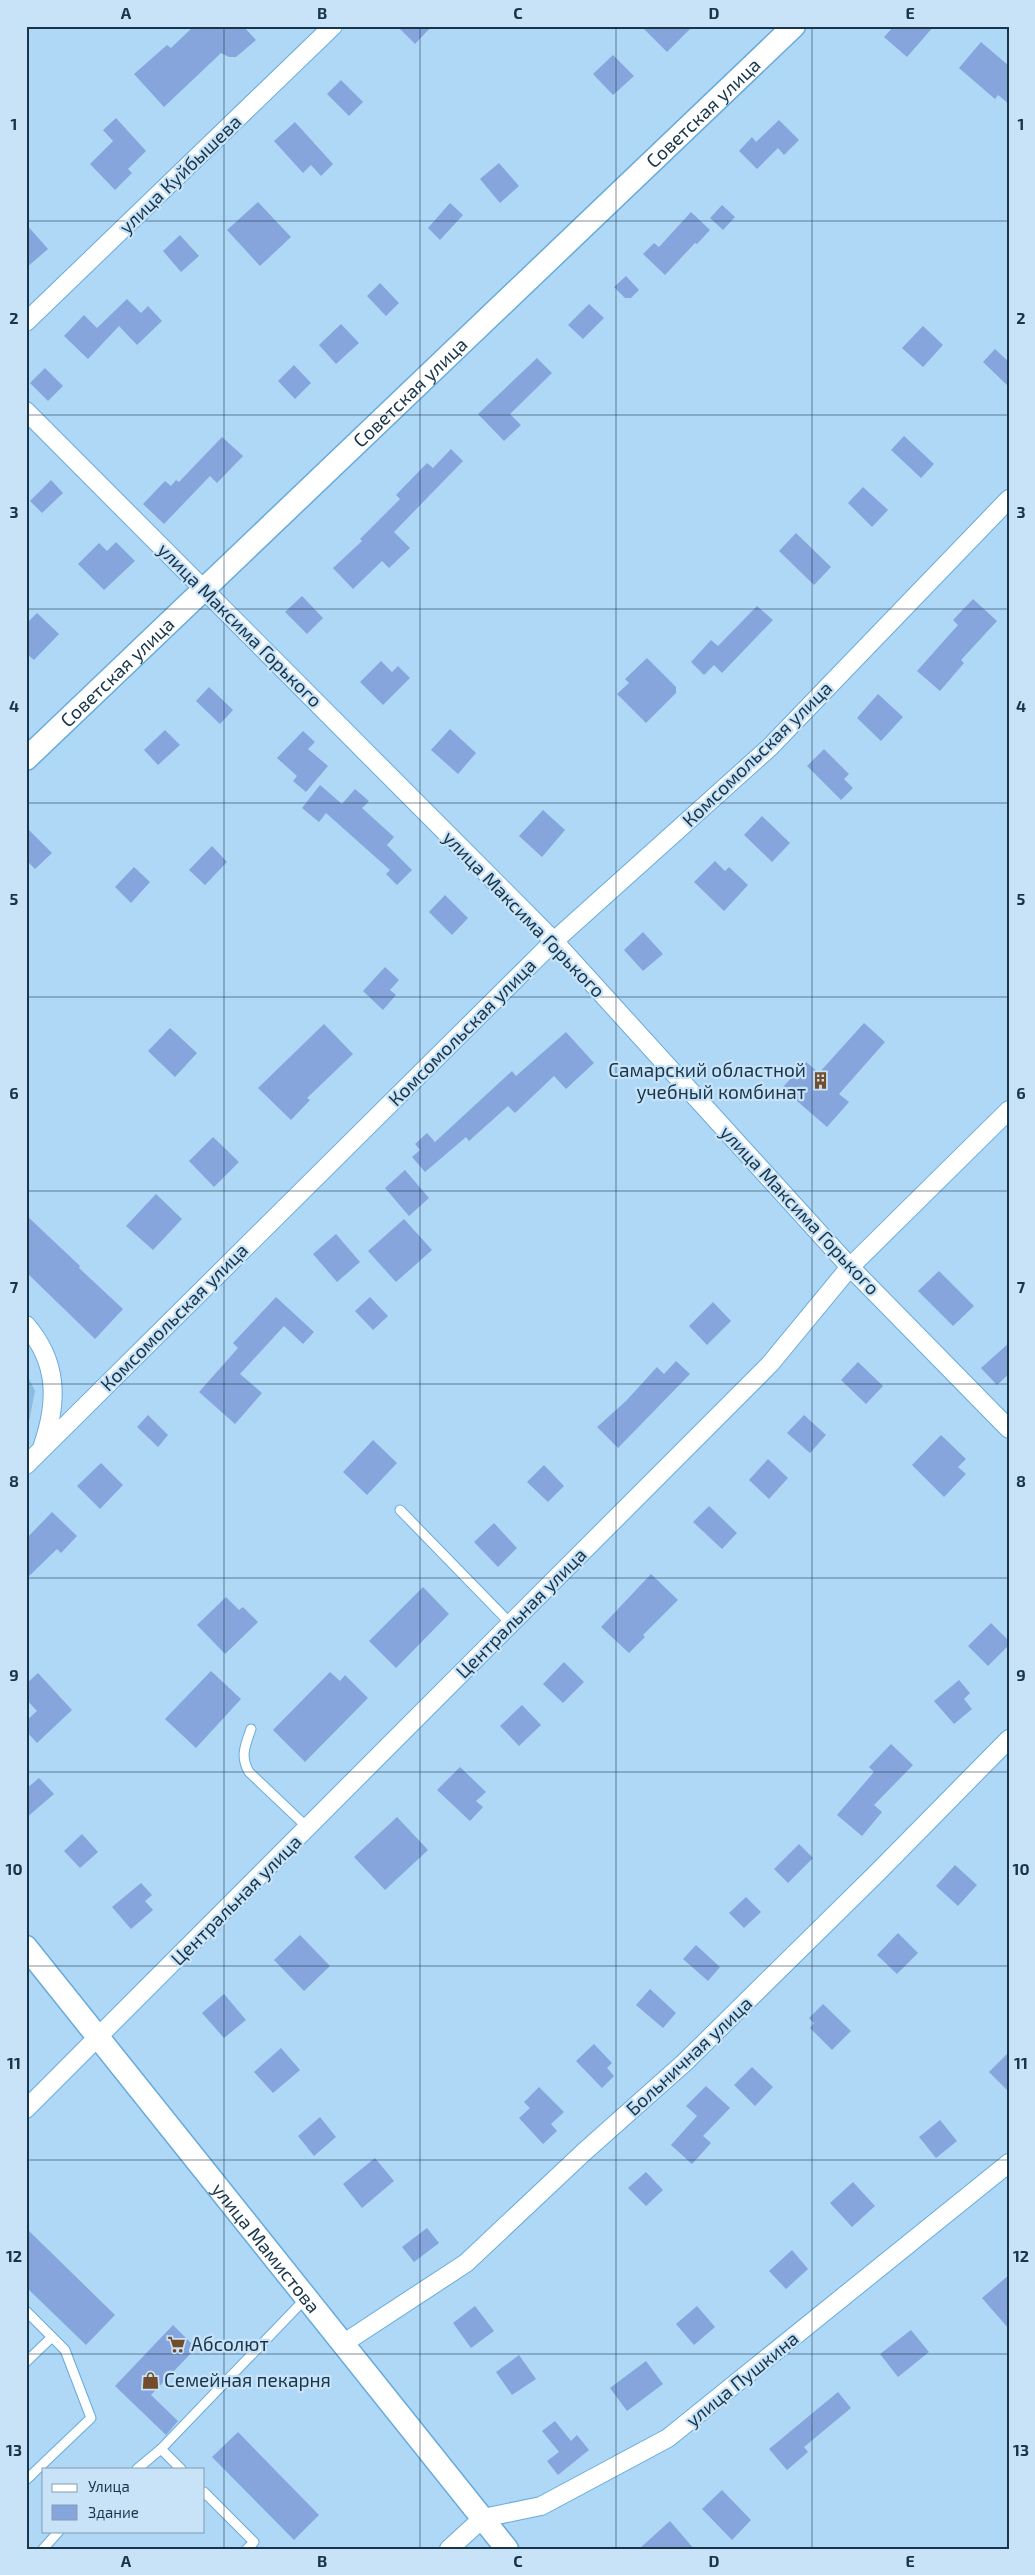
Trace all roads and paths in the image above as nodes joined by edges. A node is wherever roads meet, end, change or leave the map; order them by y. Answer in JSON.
{"nodes":[{"id":1,"x":333,"y":26,"type":"edge"},
{"id":2,"x":794,"y":26,"type":"edge"},
{"id":3,"x":26,"y":322,"type":"edge"},
{"id":4,"x":26,"y":411,"type":"edge"},
{"id":5,"x":1009,"y":499,"type":"edge"},
{"id":6,"x":204,"y":589,"type":"junction"},
{"id":7,"x":26,"y":759,"type":"edge"},
{"id":8,"x":554,"y":940,"type":"junction"},
{"id":9,"x":1009,"y":1110,"type":"edge"},
{"id":10,"x":850,"y":1267,"type":"junction"},
{"id":11,"x":26,"y":1325,"type":"edge"},
{"id":12,"x":1009,"y":1429,"type":"edge"},
{"id":13,"x":42,"y":1448,"type":"junction"},
{"id":14,"x":26,"y":1464,"type":"edge"},
{"id":15,"x":400,"y":1510,"type":"dead end"},
{"id":16,"x":511,"y":1624,"type":"junction"},
{"id":17,"x":251,"y":1729,"type":"dead end"},
{"id":18,"x":1009,"y":1738,"type":"edge"},
{"id":19,"x":308,"y":1828,"type":"junction"},
{"id":20,"x":26,"y":1947,"type":"edge"},
{"id":21,"x":97,"y":2038,"type":"junction"},
{"id":22,"x":26,"y":2109,"type":"edge"},
{"id":23,"x":1009,"y":2163,"type":"edge"},
{"id":24,"x":307,"y":2296,"type":"junction"},
{"id":25,"x":26,"y":2312,"type":"edge"},
{"id":26,"x":52,"y":2337,"type":"junction"},
{"id":27,"x":344,"y":2343,"type":"junction"},
{"id":28,"x":26,"y":2362,"type":"edge"},
{"id":29,"x":161,"y":2449,"type":"junction"},
{"id":30,"x":138,"y":2468,"type":"edge"},
{"id":31,"x":180,"y":2468,"type":"edge"},
{"id":32,"x":26,"y":2480,"type":"edge"},
{"id":33,"x":205,"y":2493,"type":"edge"},
{"id":34,"x":483,"y":2518,"type":"junction"},
{"id":35,"x":58,"y":2532,"type":"edge"},
{"id":36,"x":43,"y":2549,"type":"edge"},
{"id":37,"x":247,"y":2549,"type":"edge"},
{"id":38,"x":449,"y":2549,"type":"edge"},
{"id":39,"x":507,"y":2549,"type":"edge"}],
"edges":[{"from":1,"to":3,"type":"street","name":"улица Куйбышева"},
{"from":2,"to":6,"type":"street","name":"Советская улица"},
{"from":4,"to":6,"type":"street","name":"улица Максима Горького"},
{"from":5,"to":8,"type":"street","name":"Комсомольская улица"},
{"from":6,"to":7,"type":"street","name":"Советская улица"},
{"from":6,"to":8,"type":"street","name":"улица Максима Горького"},
{"from":8,"to":10,"type":"street","name":"улица Максима Горького"},
{"from":8,"to":13,"type":"street","name":"Комсомольская улица"},
{"from":9,"to":10,"type":"street","name":"Центральная улица"},
{"from":10,"to":12,"type":"street","name":"улица Максима Горького"},
{"from":10,"to":16,"type":"street","name":"Центральная улица"},
{"from":11,"to":13,"type":"street"},
{"from":13,"to":14,"type":"street","name":"Комсомольская улица"},
{"from":15,"to":16,"type":"lane"},
{"from":16,"to":19,"type":"street","name":"Центральная улица"},
{"from":17,"to":19,"type":"lane"},
{"from":18,"to":27,"type":"street","name":"Больничная улица"},
{"from":19,"to":21,"type":"street","name":"Центральная улица"},
{"from":20,"to":21,"type":"street","name":"улица Мамистова"},
{"from":21,"to":22,"type":"street","name":"Центральная улица"},
{"from":21,"to":24,"type":"street","name":"улица Мамистова"},
{"from":23,"to":34,"type":"street","name":"улица Пушкина"},
{"from":24,"to":27,"type":"street","name":"улица Мамистова"},
{"from":24,"to":29,"type":"lane"},
{"from":25,"to":26,"type":"lane"},
{"from":26,"to":28,"type":"lane"},
{"from":26,"to":32,"type":"lane"},
{"from":27,"to":34,"type":"street","name":"улица Мамистова"},
{"from":29,"to":30,"type":"lane"},
{"from":29,"to":31,"type":"lane"},
{"from":33,"to":37,"type":"lane"},
{"from":34,"to":38,"type":"street"},
{"from":34,"to":39,"type":"street","name":"улица Мамистова"},
{"from":35,"to":36,"type":"lane"}]}
